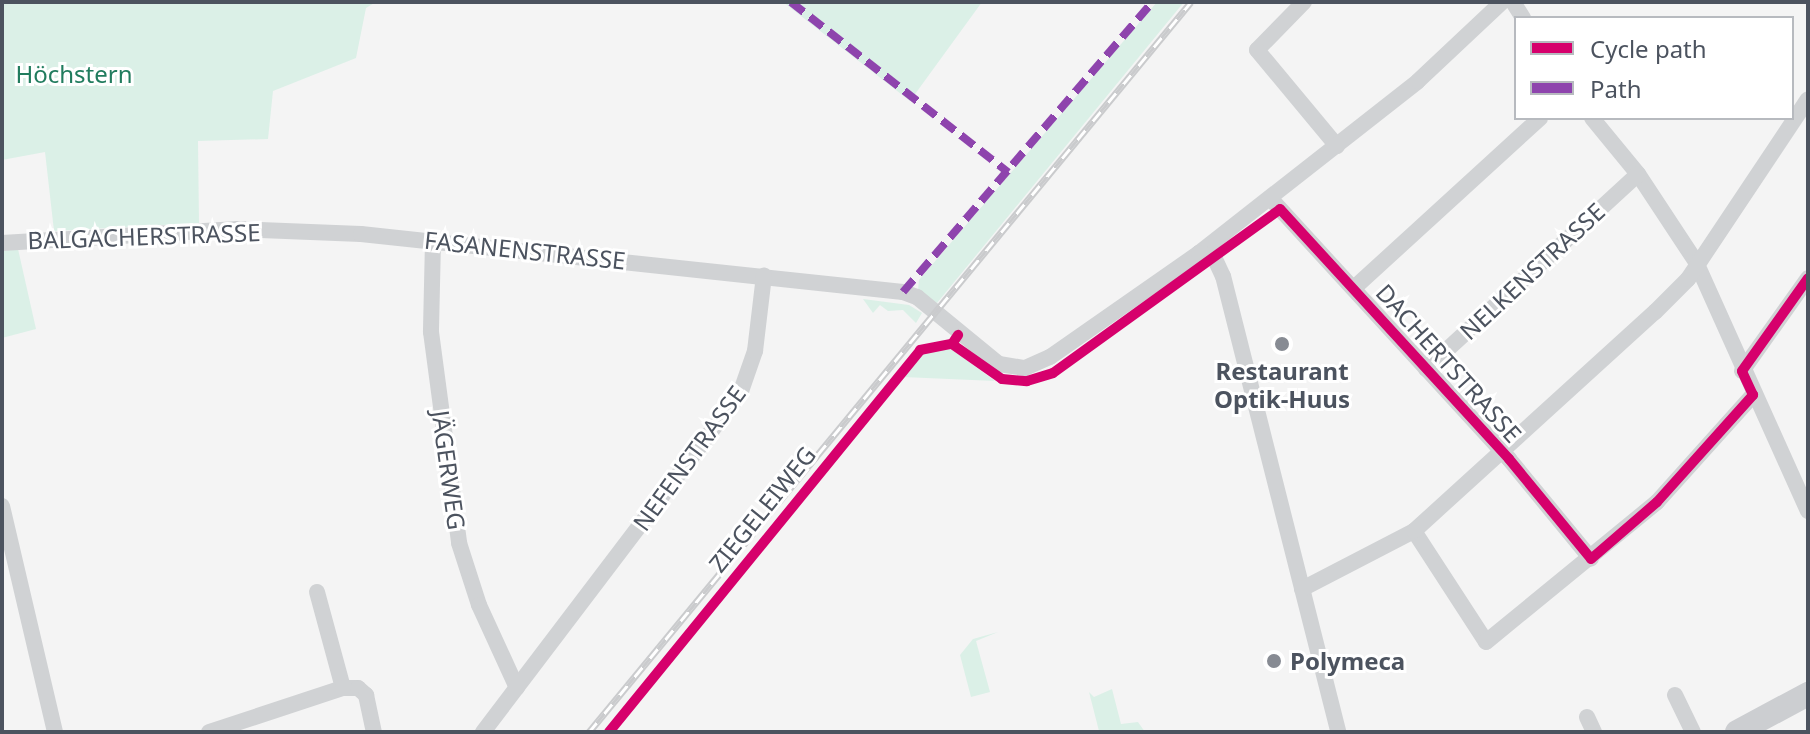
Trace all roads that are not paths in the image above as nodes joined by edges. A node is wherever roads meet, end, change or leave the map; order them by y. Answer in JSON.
{"nodes":[{"id":1,"x":1304,"y":2,"type":"edge"},
{"id":2,"x":1502,"y":2,"type":"edge"},
{"id":3,"x":1808,"y":99,"type":"edge"},
{"id":4,"x":1794,"y":119,"type":"edge"},
{"id":5,"x":1538,"y":120,"type":"edge"},
{"id":6,"x":1594,"y":120,"type":"edge"},
{"id":7,"x":1794,"y":120,"type":"edge"},
{"id":8,"x":1337,"y":146,"type":"junction"},
{"id":9,"x":1638,"y":174,"type":"junction"},
{"id":10,"x":1270,"y":198,"type":"junction"},
{"id":11,"x":286,"y":230,"type":"joint"},
{"id":12,"x":433,"y":241,"type":"junction"},
{"id":13,"x":2,"y":243,"type":"edge"},
{"id":14,"x":1199,"y":253,"type":"junction"},
{"id":15,"x":1696,"y":262,"type":"junction"},
{"id":16,"x":764,"y":276,"type":"junction"},
{"id":17,"x":1808,"y":278,"type":"edge"},
{"id":18,"x":1354,"y":288,"type":"junction"},
{"id":19,"x":1426,"y":369,"type":"junction"},
{"id":20,"x":1742,"y":371,"type":"junction"},
{"id":21,"x":1753,"y":395,"type":"junction"},
{"id":22,"x":1501,"y":451,"type":"junction"},
{"id":23,"x":2,"y":506,"type":"edge"},
{"id":24,"x":1808,"y":511,"type":"edge"},
{"id":25,"x":1414,"y":531,"type":"junction"},
{"id":26,"x":1591,"y":559,"type":"junction"},
{"id":27,"x":9,"y":568,"type":"edge"},
{"id":28,"x":1302,"y":589,"type":"junction"},
{"id":29,"x":317,"y":592,"type":"dead end"},
{"id":30,"x":343,"y":688,"type":"junction"},
{"id":31,"x":517,"y":688,"type":"junction"},
{"id":32,"x":1808,"y":694,"type":"edge"},
{"id":33,"x":1675,"y":695,"type":"dead end"},
{"id":34,"x":55,"y":732,"type":"edge"},
{"id":35,"x":209,"y":732,"type":"edge"},
{"id":36,"x":374,"y":732,"type":"edge"},
{"id":37,"x":483,"y":732,"type":"edge"},
{"id":38,"x":1338,"y":732,"type":"edge"},
{"id":39,"x":1693,"y":732,"type":"edge"},
{"id":40,"x":1737,"y":732,"type":"edge"}],
"edges":[{"from":1,"to":8,"type":"street"},
{"from":2,"to":8,"type":"street"},
{"from":3,"to":4,"type":"street"},
{"from":5,"to":18,"type":"street"},
{"from":6,"to":9,"type":"street"},
{"from":7,"to":15,"type":"street"},
{"from":8,"to":10,"type":"street"},
{"from":9,"to":15,"type":"street"},
{"from":9,"to":19,"type":"street","name":"NELKENSTRASSE"},
{"from":10,"to":14,"type":"street"},
{"from":10,"to":18,"type":"street","name":"DACHERTSTRASSE"},
{"from":11,"to":12,"type":"street","name":"FASANENSTRASSE"},
{"from":11,"to":13,"type":"street","name":"BALGACHERSTRASSE"},
{"from":12,"to":16,"type":"street","name":"FASANENSTRASSE"},
{"from":12,"to":31,"type":"street","name":"JÄGERWEG"},
{"from":14,"to":16,"type":"street"},
{"from":14,"to":28,"type":"street"},
{"from":15,"to":20,"type":"street"},
{"from":15,"to":22,"type":"street"},
{"from":16,"to":31,"type":"street","name":"NEFENSTRASSE"},
{"from":17,"to":20,"type":"street"},
{"from":18,"to":19,"type":"street","name":"DACHERTSTRASSE"},
{"from":19,"to":22,"type":"street","name":"DACHERTSTRASSE"},
{"from":20,"to":21,"type":"street"},
{"from":21,"to":24,"type":"street"},
{"from":21,"to":26,"type":"street"},
{"from":22,"to":25,"type":"street"},
{"from":22,"to":26,"type":"street","name":"DACHERTSTRASSE"},
{"from":23,"to":27,"type":"street"},
{"from":25,"to":26,"type":"street"},
{"from":25,"to":28,"type":"street"},
{"from":27,"to":34,"type":"street"},
{"from":28,"to":38,"type":"street"},
{"from":29,"to":30,"type":"street"},
{"from":30,"to":35,"type":"street"},
{"from":30,"to":36,"type":"street"},
{"from":31,"to":37,"type":"street","name":"NEFENSTRASSE"},
{"from":32,"to":40,"type":"main road"},
{"from":33,"to":39,"type":"street"}]}
